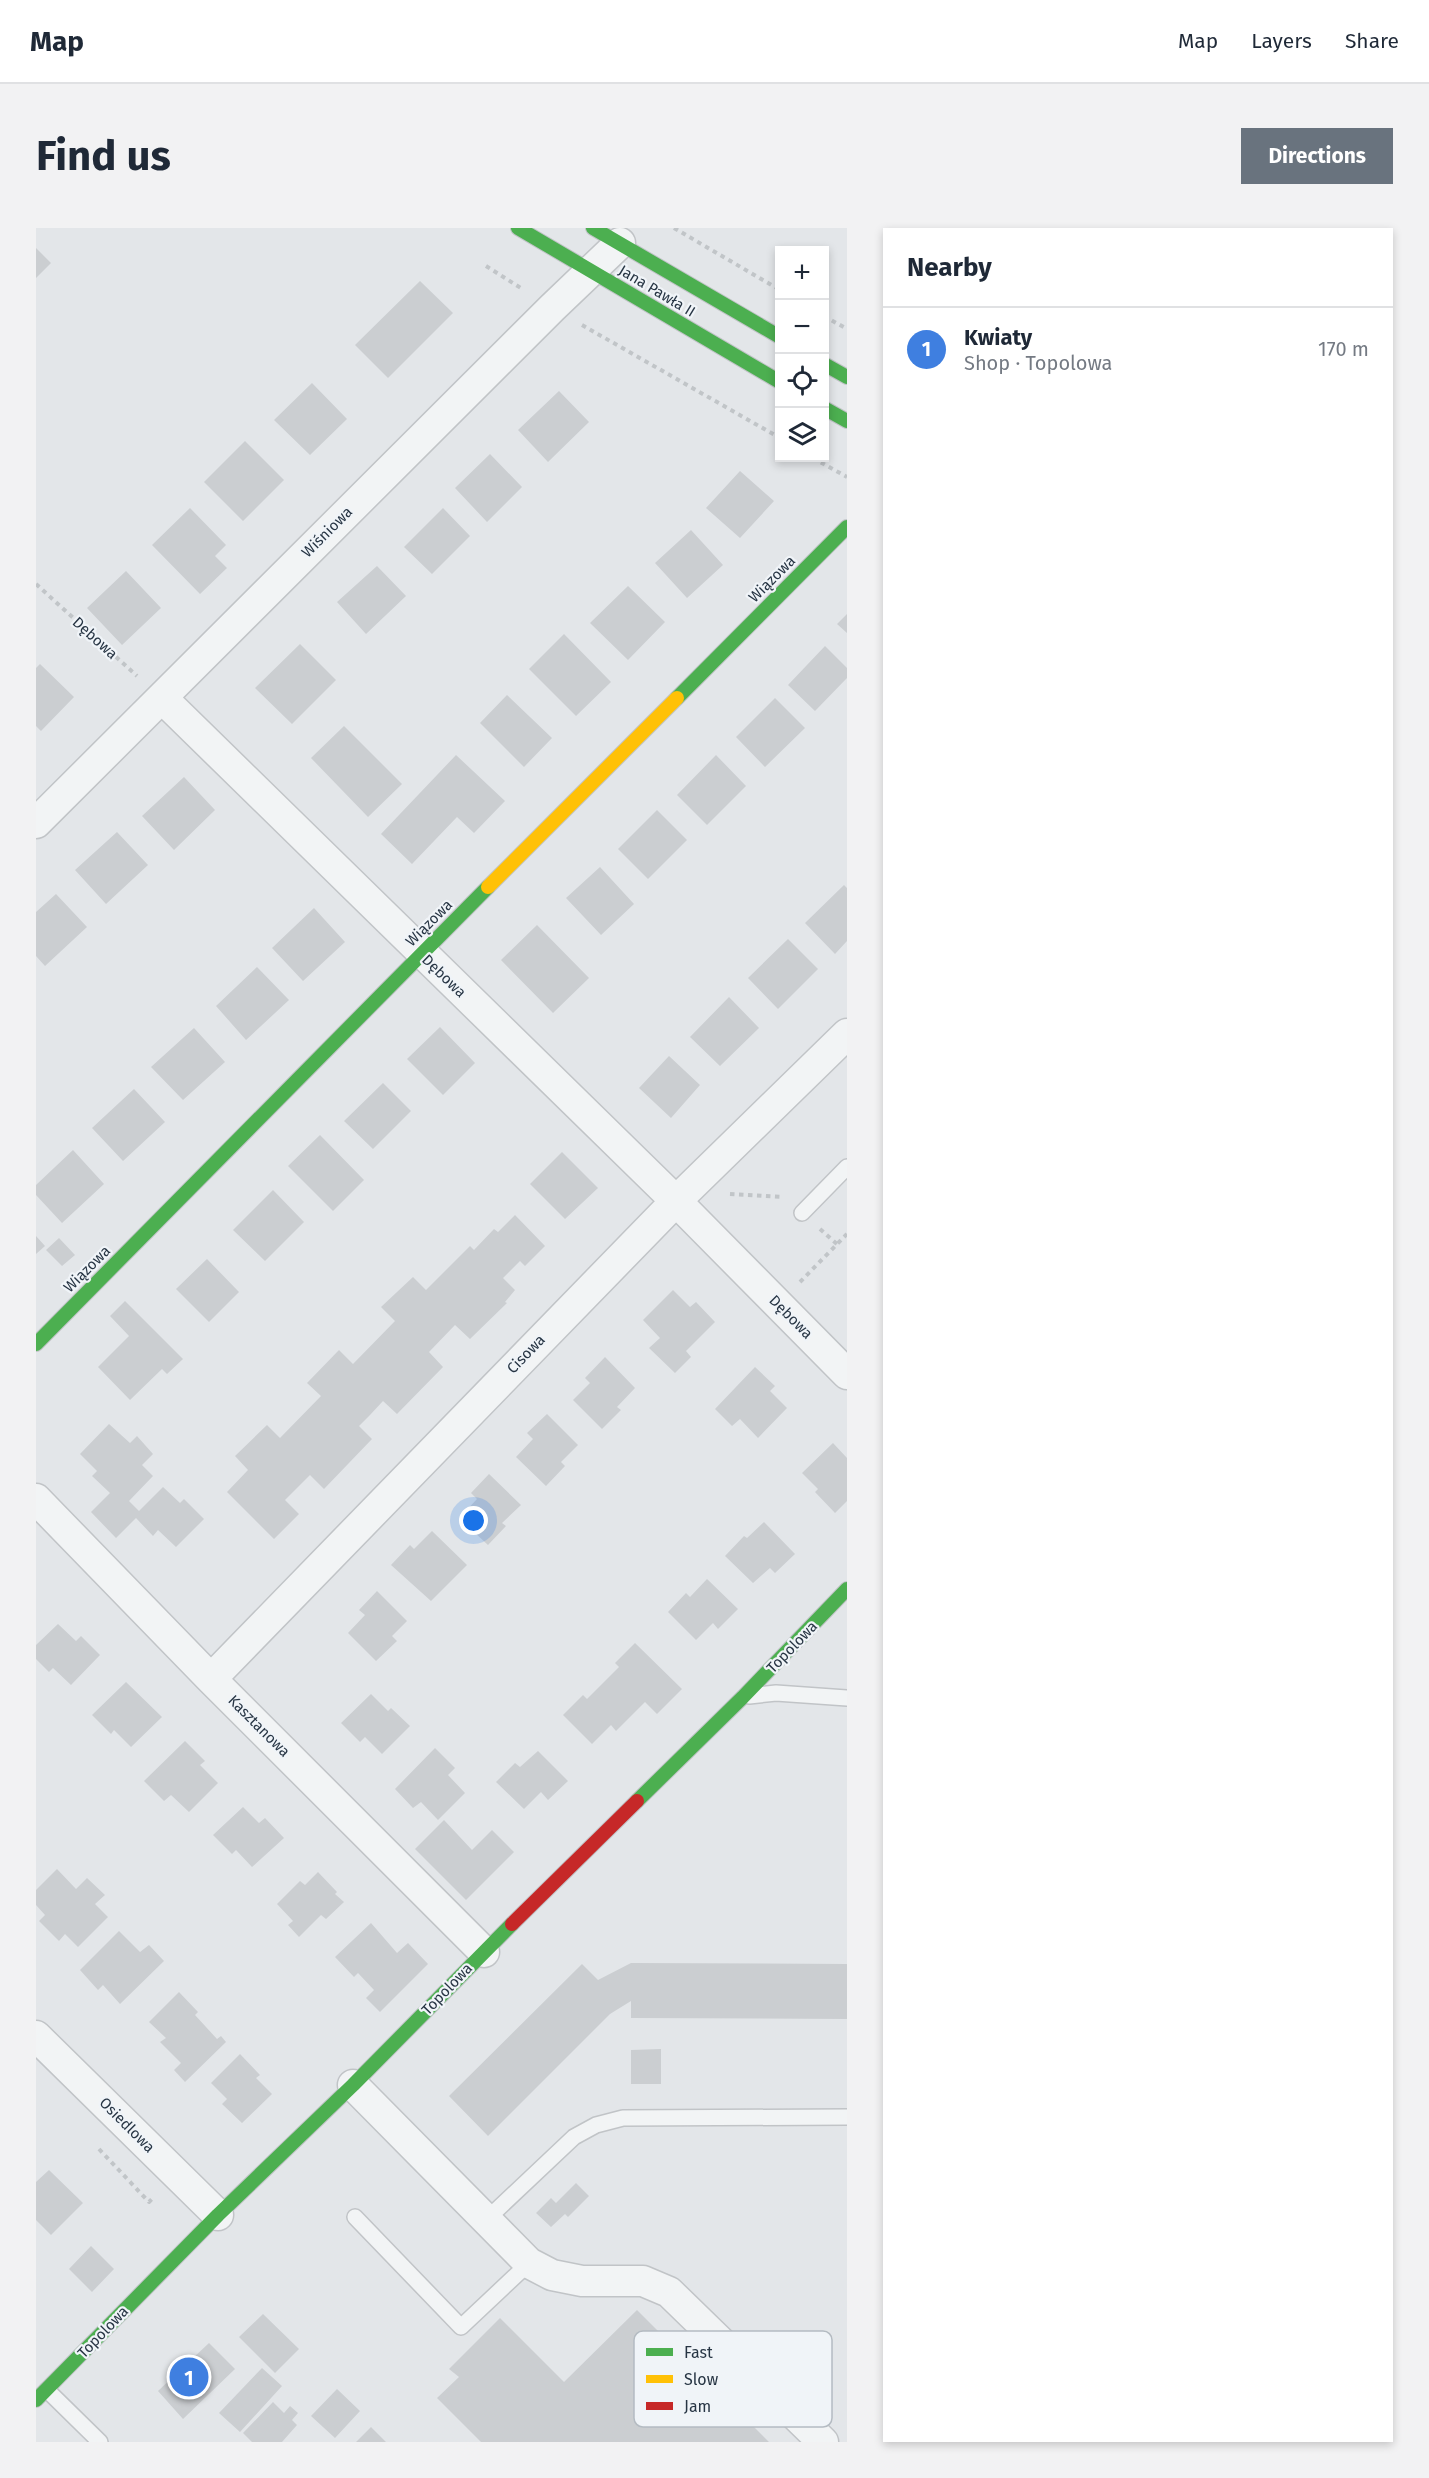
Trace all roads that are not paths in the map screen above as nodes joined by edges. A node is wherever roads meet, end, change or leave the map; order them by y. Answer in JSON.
{"nodes":[{"id":1,"x":518,"y":228,"type":"edge"},
{"id":2,"x":593,"y":228,"type":"edge"},
{"id":3,"x":620,"y":243,"type":"junction"},
{"id":4,"x":591,"y":271,"type":"junction"},
{"id":5,"x":775,"y":334,"type":"edge"},
{"id":6,"x":829,"y":366,"type":"edge"},
{"id":7,"x":847,"y":377,"type":"edge"},
{"id":8,"x":775,"y":379,"type":"edge"},
{"id":9,"x":829,"y":410,"type":"edge"},
{"id":10,"x":847,"y":421,"type":"edge"},
{"id":11,"x":847,"y":527,"type":"edge"},
{"id":12,"x":162,"y":698,"type":"junction"},
{"id":13,"x":36,"y":824,"type":"edge"},
{"id":14,"x":421,"y":954,"type":"junction"},
{"id":15,"x":847,"y":1034,"type":"edge"},
{"id":16,"x":847,"y":1167,"type":"edge"},
{"id":17,"x":676,"y":1201,"type":"junction"},
{"id":18,"x":802,"y":1213,"type":"dead end"},
{"id":19,"x":36,"y":1344,"type":"edge"},
{"id":20,"x":847,"y":1374,"type":"edge"},
{"id":21,"x":36,"y":1498,"type":"edge"},
{"id":22,"x":847,"y":1589,"type":"edge"},
{"id":23,"x":211,"y":1679,"type":"junction"},
{"id":24,"x":743,"y":1697,"type":"junction"},
{"id":25,"x":847,"y":1698,"type":"edge"},
{"id":26,"x":484,"y":1952,"type":"junction"},
{"id":27,"x":36,"y":2036,"type":"edge"},
{"id":28,"x":353,"y":2085,"type":"junction"},
{"id":29,"x":847,"y":2117,"type":"edge"},
{"id":30,"x":218,"y":2214,"type":"junction"},
{"id":31,"x":355,"y":2217,"type":"dead end"},
{"id":32,"x":485,"y":2221,"type":"junction"},
{"id":33,"x":529,"y":2263,"type":"junction"},
{"id":34,"x":709,"y":2331,"type":"edge"},
{"id":35,"x":41,"y":2395,"type":"edge"},
{"id":36,"x":808,"y":2427,"type":"edge"},
{"id":37,"x":100,"y":2442,"type":"edge"},
{"id":38,"x":823,"y":2442,"type":"edge"}],
"edges":[{"from":1,"to":4,"type":"street","name":"Jana Pawła II"},
{"from":2,"to":3,"type":"street","name":"Jana Pawła II"},
{"from":3,"to":4,"type":"street","name":"Wiśniowa"},
{"from":3,"to":5,"type":"street","name":"Jana Pawła II"},
{"from":4,"to":8,"type":"street","name":"Jana Pawła II"},
{"from":4,"to":12,"type":"street","name":"Wiśniowa"},
{"from":6,"to":7,"type":"street"},
{"from":9,"to":10,"type":"street"},
{"from":11,"to":14,"type":"street","name":"Wiązowa"},
{"from":12,"to":13,"type":"street","name":"Wiśniowa"},
{"from":12,"to":14,"type":"street","name":"Dębowa"},
{"from":14,"to":17,"type":"street","name":"Dębowa"},
{"from":14,"to":19,"type":"street","name":"Wiązowa"},
{"from":15,"to":17,"type":"street","name":"Cisowa"},
{"from":16,"to":18,"type":"lane"},
{"from":17,"to":20,"type":"street","name":"Dębowa"},
{"from":17,"to":23,"type":"street","name":"Cisowa"},
{"from":21,"to":23,"type":"street","name":"Kasztanowa"},
{"from":22,"to":24,"type":"street","name":"Topolowa"},
{"from":23,"to":26,"type":"street","name":"Kasztanowa"},
{"from":24,"to":25,"type":"lane"},
{"from":24,"to":26,"type":"street","name":"Topolowa"},
{"from":26,"to":28,"type":"street","name":"Topolowa"},
{"from":27,"to":30,"type":"street","name":"Osiedlowa"},
{"from":28,"to":30,"type":"street","name":"Topolowa"},
{"from":28,"to":32,"type":"street"},
{"from":29,"to":32,"type":"lane"},
{"from":30,"to":35,"type":"street","name":"Topolowa"},
{"from":31,"to":33,"type":"lane"},
{"from":32,"to":33,"type":"street"},
{"from":33,"to":34,"type":"street"},
{"from":35,"to":37,"type":"lane","name":"Topolowa"},
{"from":36,"to":38,"type":"street"}]}
